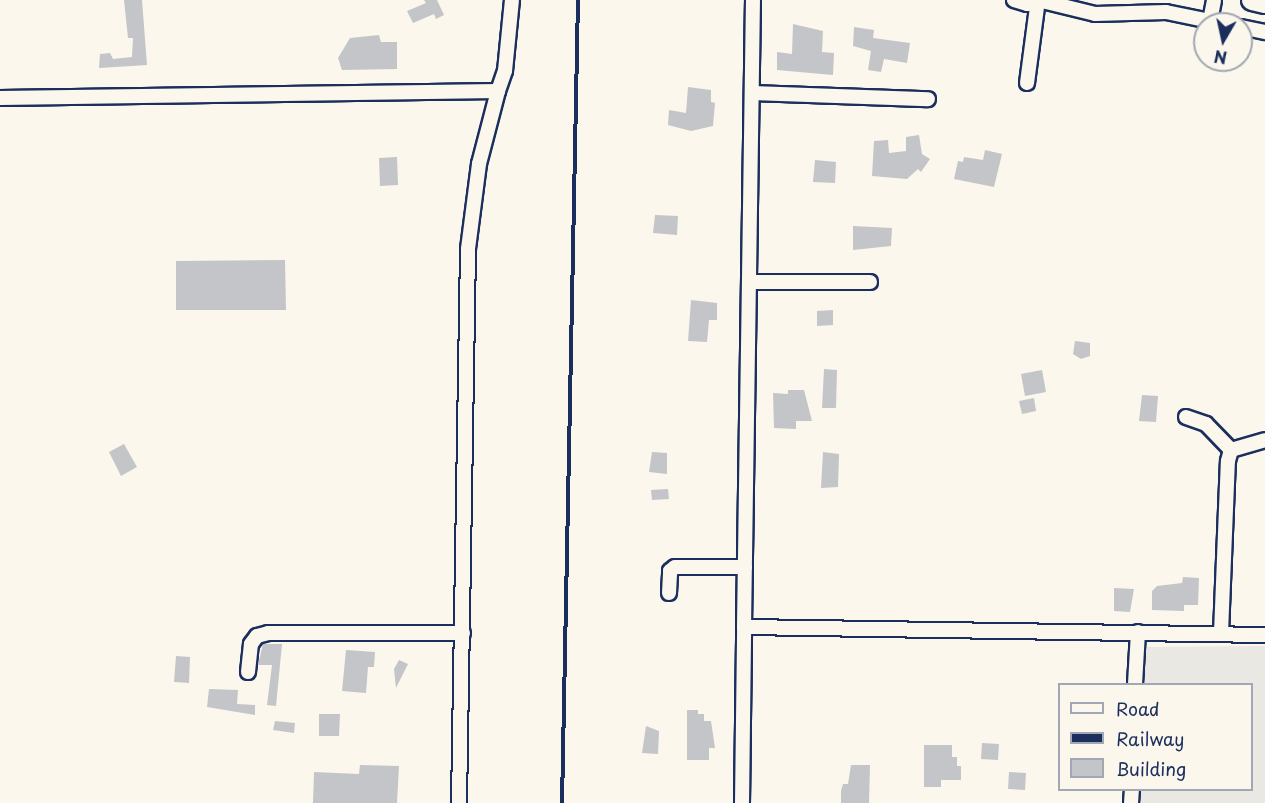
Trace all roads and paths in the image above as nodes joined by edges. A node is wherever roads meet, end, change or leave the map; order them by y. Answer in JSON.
{"nodes":[{"id":1,"x":512,"y":0,"type":"edge"},
{"id":2,"x":753,"y":0,"type":"edge"},
{"id":3,"x":1014,"y":0,"type":"edge"},
{"id":4,"x":1038,"y":0,"type":"edge"},
{"id":5,"x":1252,"y":0,"type":"edge"},
{"id":6,"x":1265,"y":3,"type":"edge"},
{"id":7,"x":1193,"y":18,"type":"edge"},
{"id":8,"x":1027,"y":83,"type":"dead end"},
{"id":9,"x":498,"y":91,"type":"junction"},
{"id":10,"x":752,"y":93,"type":"junction"},
{"id":11,"x":0,"y":98,"type":"edge"},
{"id":12,"x":928,"y":99,"type":"dead end"},
{"id":13,"x":751,"y":282,"type":"junction"},
{"id":14,"x":870,"y":282,"type":"dead end"},
{"id":15,"x":1186,"y":417,"type":"dead end"},
{"id":16,"x":1265,"y":440,"type":"edge"},
{"id":17,"x":1231,"y":450,"type":"junction"},
{"id":18,"x":745,"y":567,"type":"junction"},
{"id":19,"x":669,"y":593,"type":"dead end"},
{"id":20,"x":744,"y":627,"type":"junction"},
{"id":21,"x":1138,"y":632,"type":"junction"},
{"id":22,"x":463,"y":633,"type":"junction"},
{"id":23,"x":1221,"y":633,"type":"junction"},
{"id":24,"x":1265,"y":635,"type":"edge"},
{"id":25,"x":248,"y":672,"type":"dead end"},
{"id":26,"x":1135,"y":683,"type":"edge"},
{"id":27,"x":459,"y":803,"type":"edge"},
{"id":28,"x":742,"y":803,"type":"edge"}],
"edges":[{"from":1,"to":9,"type":"street"},
{"from":2,"to":10,"type":"street"},
{"from":3,"to":4,"type":"street"},
{"from":4,"to":7,"type":"street"},
{"from":4,"to":8,"type":"street"},
{"from":5,"to":6,"type":"highway"},
{"from":9,"to":11,"type":"street"},
{"from":9,"to":22,"type":"street"},
{"from":10,"to":12,"type":"street"},
{"from":10,"to":13,"type":"street"},
{"from":13,"to":14,"type":"street"},
{"from":13,"to":18,"type":"street"},
{"from":15,"to":17,"type":"street"},
{"from":16,"to":17,"type":"street"},
{"from":17,"to":23,"type":"street"},
{"from":18,"to":19,"type":"street"},
{"from":18,"to":20,"type":"street"},
{"from":20,"to":21,"type":"street"},
{"from":20,"to":28,"type":"street"},
{"from":21,"to":23,"type":"street"},
{"from":21,"to":26,"type":"street"},
{"from":22,"to":25,"type":"street"},
{"from":22,"to":27,"type":"street"},
{"from":23,"to":24,"type":"street"}]}
